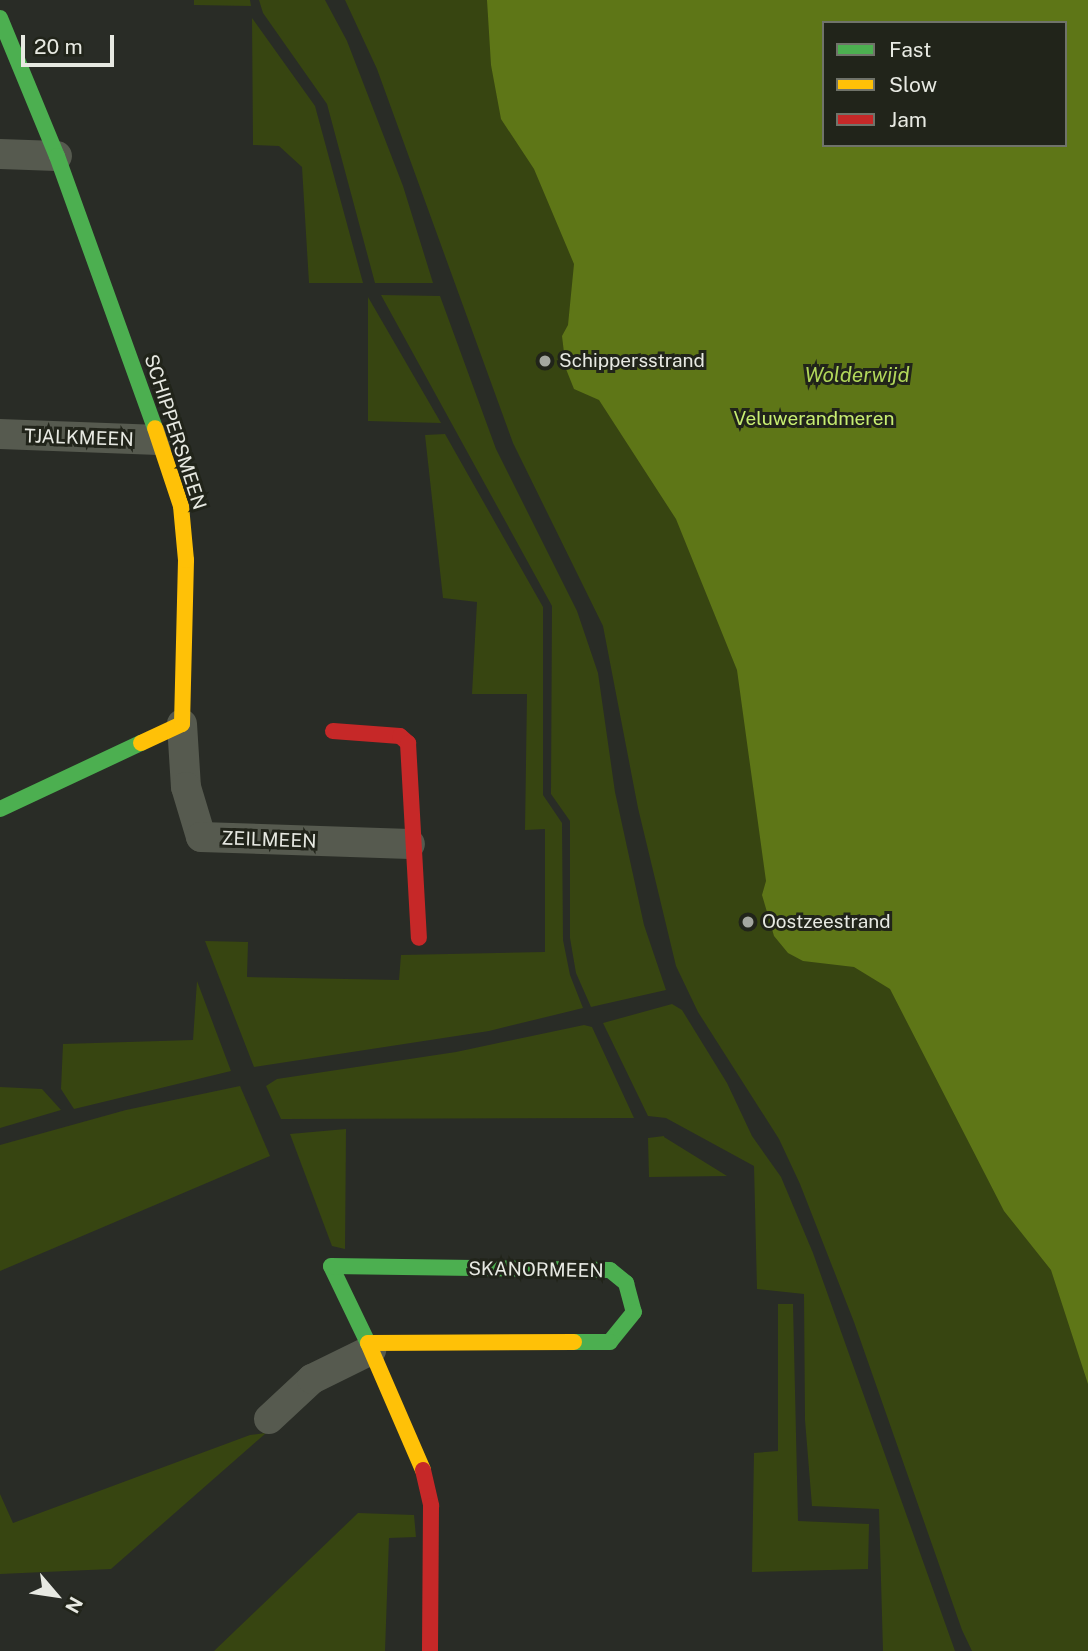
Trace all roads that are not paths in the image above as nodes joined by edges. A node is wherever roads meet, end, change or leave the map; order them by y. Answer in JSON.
{"nodes":[{"id":1,"x":0,"y":18,"type":"edge"},
{"id":2,"x":0,"y":154,"type":"edge"},
{"id":3,"x":57,"y":156,"type":"junction"},
{"id":4,"x":0,"y":434,"type":"edge"},
{"id":5,"x":159,"y":440,"type":"junction"},
{"id":6,"x":182,"y":724,"type":"junction"},
{"id":7,"x":332,"y":731,"type":"dead end"},
{"id":8,"x":0,"y":808,"type":"edge"},
{"id":9,"x":410,"y":844,"type":"junction"},
{"id":10,"x":419,"y":938,"type":"dead end"},
{"id":11,"x":369,"y":1347,"type":"junction"},
{"id":12,"x":269,"y":1419,"type":"dead end"},
{"id":13,"x":430,"y":1651,"type":"edge"}],
"edges":[{"from":1,"to":3,"type":"street","name":"SCHIPPERSMEEN"},
{"from":2,"to":3,"type":"street"},
{"from":3,"to":5,"type":"street","name":"SCHIPPERSMEEN"},
{"from":4,"to":5,"type":"street","name":"TJALKMEEN"},
{"from":5,"to":6,"type":"street","name":"SCHIPPERSMEEN"},
{"from":6,"to":8,"type":"street"},
{"from":6,"to":9,"type":"street","name":"ZEILMEEN"},
{"from":7,"to":9,"type":"street"},
{"from":9,"to":10,"type":"street"},
{"from":11,"to":11,"type":"street","name":"SKANORMEEN"},
{"from":11,"to":12,"type":"street","name":"SKANORMEEN"},
{"from":11,"to":13,"type":"street"}]}
